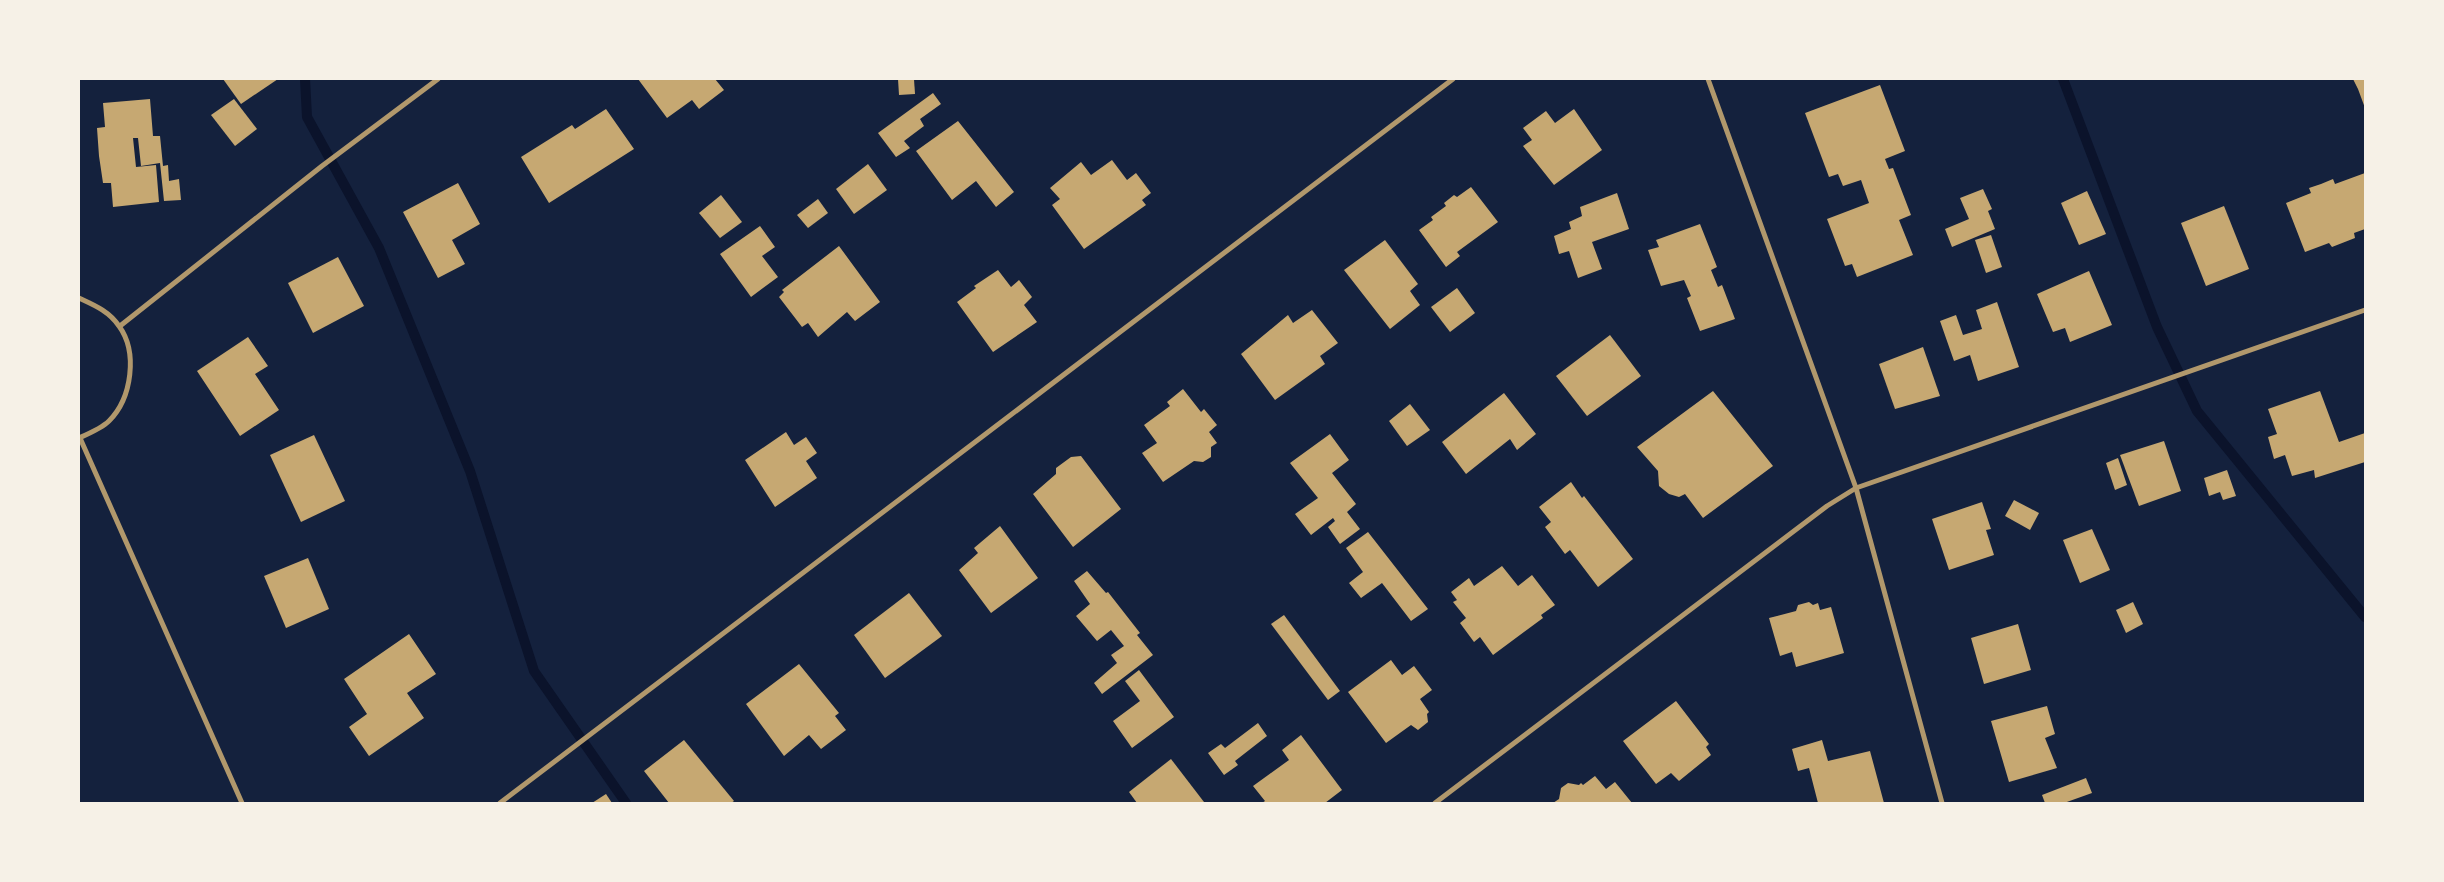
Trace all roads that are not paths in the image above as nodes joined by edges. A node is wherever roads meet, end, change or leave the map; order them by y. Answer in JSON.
{"nodes":[{"id":1,"x":438,"y":79,"type":"edge"},
{"id":2,"x":1453,"y":79,"type":"edge"},
{"id":3,"x":1708,"y":79,"type":"edge"},
{"id":4,"x":79,"y":298,"type":"edge"},
{"id":5,"x":2365,"y":310,"type":"edge"},
{"id":6,"x":120,"y":326,"type":"junction"},
{"id":7,"x":79,"y":438,"type":"edge"},
{"id":8,"x":1856,"y":488,"type":"junction"},
{"id":9,"x":242,"y":803,"type":"edge"},
{"id":10,"x":500,"y":803,"type":"edge"},
{"id":11,"x":1435,"y":803,"type":"edge"},
{"id":12,"x":1942,"y":803,"type":"edge"}],
"edges":[{"from":1,"to":6,"type":"street"},
{"from":2,"to":10,"type":"street"},
{"from":3,"to":8,"type":"street"},
{"from":4,"to":6,"type":"street"},
{"from":5,"to":8,"type":"street"},
{"from":6,"to":7,"type":"street"},
{"from":7,"to":9,"type":"street"},
{"from":8,"to":11,"type":"street"},
{"from":8,"to":12,"type":"street"}]}
